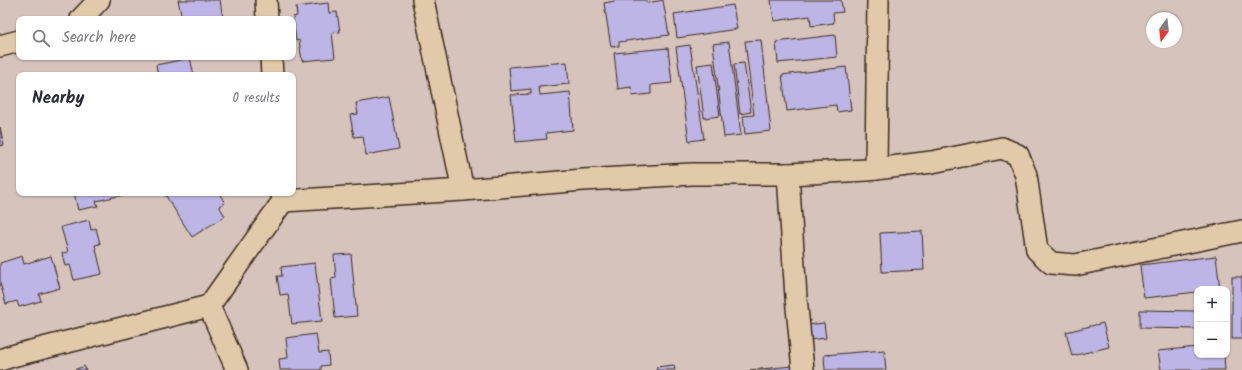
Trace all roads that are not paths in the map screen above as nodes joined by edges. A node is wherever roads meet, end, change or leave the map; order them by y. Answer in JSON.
{"nodes":[{"id":1,"x":99,"y":0,"type":"edge"},
{"id":2,"x":266,"y":0,"type":"edge"},
{"id":3,"x":423,"y":0,"type":"edge"},
{"id":4,"x":878,"y":0,"type":"edge"},
{"id":5,"x":84,"y":16,"type":"edge"},
{"id":6,"x":267,"y":16,"type":"edge"},
{"id":7,"x":16,"y":42,"type":"edge"},
{"id":8,"x":0,"y":46,"type":"edge"},
{"id":9,"x":271,"y":60,"type":"edge"},
{"id":10,"x":272,"y":72,"type":"edge"},
{"id":11,"x":876,"y":169,"type":"junction"},
{"id":12,"x":788,"y":174,"type":"junction"},
{"id":13,"x":464,"y":190,"type":"junction"},
{"id":14,"x":283,"y":197,"type":"edge"},
{"id":15,"x":1242,"y":231,"type":"edge"},
{"id":16,"x":209,"y":306,"type":"junction"},
{"id":17,"x":0,"y":360,"type":"edge"},
{"id":18,"x":237,"y":370,"type":"edge"},
{"id":19,"x":803,"y":370,"type":"edge"}],
"edges":[{"from":1,"to":5,"type":"street"},
{"from":2,"to":6,"type":"street"},
{"from":3,"to":13,"type":"street"},
{"from":4,"to":11,"type":"street"},
{"from":7,"to":8,"type":"street"},
{"from":9,"to":10,"type":"street"},
{"from":11,"to":12,"type":"street"},
{"from":11,"to":15,"type":"street"},
{"from":12,"to":13,"type":"street"},
{"from":12,"to":19,"type":"street"},
{"from":13,"to":14,"type":"street"},
{"from":14,"to":16,"type":"street"},
{"from":16,"to":17,"type":"street"},
{"from":16,"to":18,"type":"street"}]}
